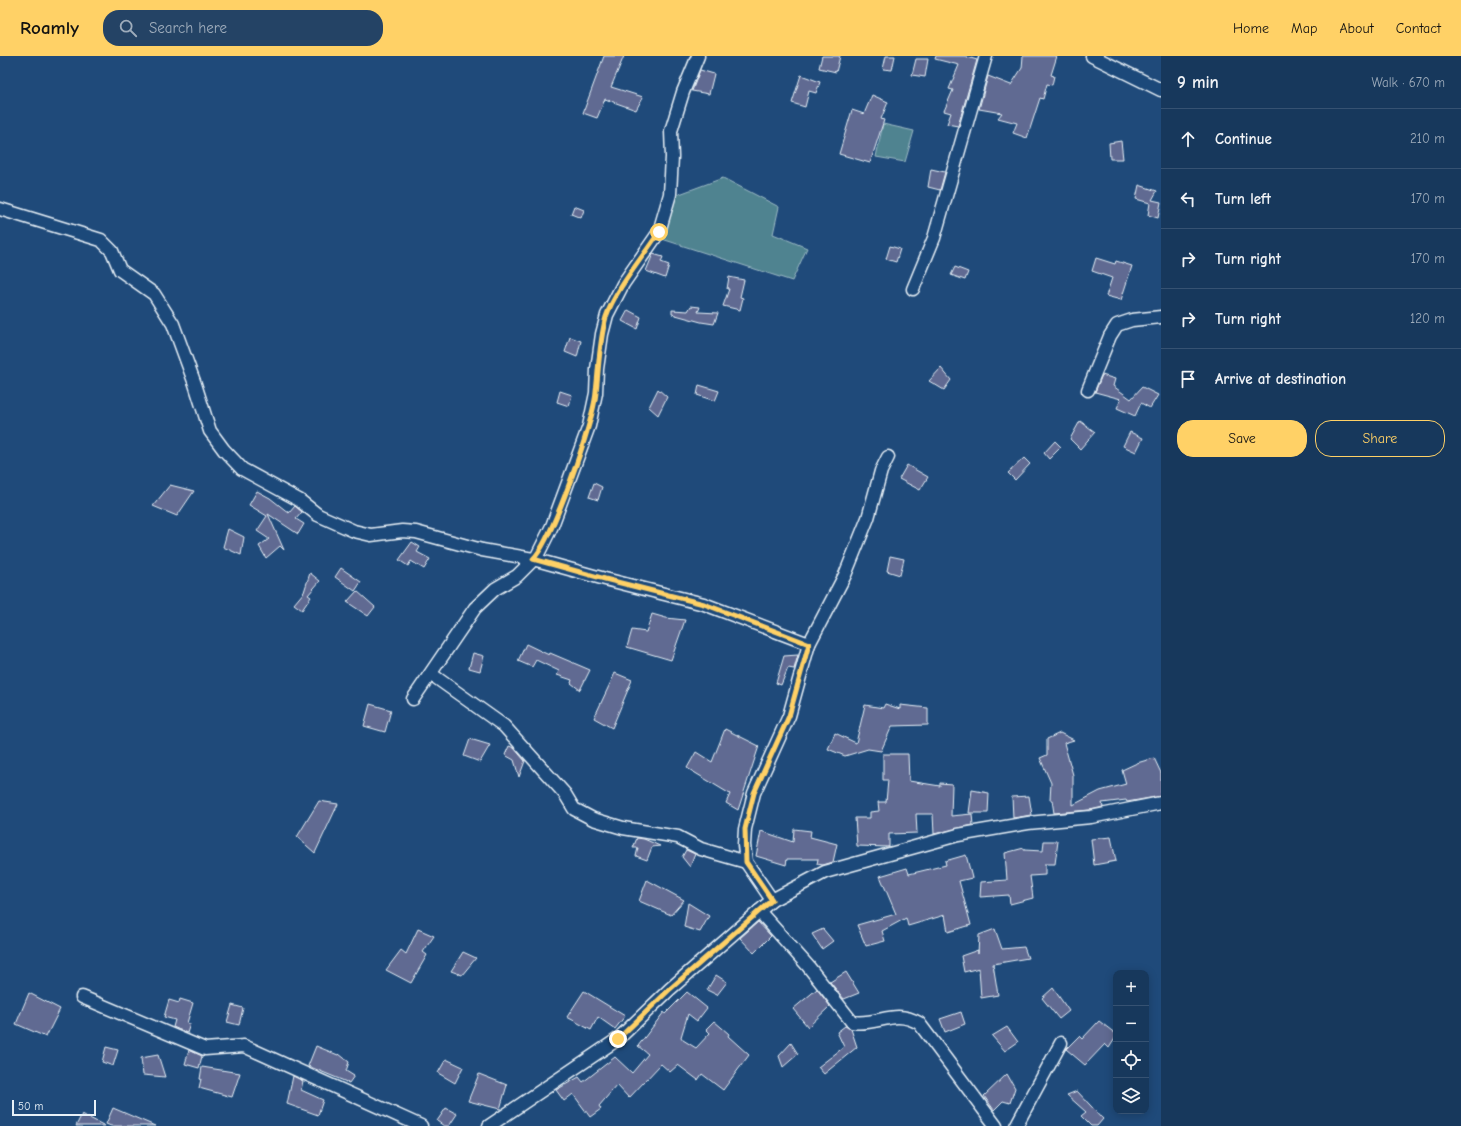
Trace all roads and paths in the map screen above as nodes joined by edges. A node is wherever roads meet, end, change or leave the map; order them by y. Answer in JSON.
{"nodes":[{"id":1,"x":698,"y":56,"type":"edge"},
{"id":2,"x":986,"y":56,"type":"edge"},
{"id":3,"x":1092,"y":56,"type":"edge"},
{"id":4,"x":1161,"y":90,"type":"edge"},
{"id":5,"x":0,"y":209,"type":"edge"},
{"id":6,"x":913,"y":289,"type":"dead end"},
{"id":7,"x":1161,"y":317,"type":"edge"},
{"id":8,"x":1088,"y":390,"type":"dead end"},
{"id":9,"x":888,"y":457,"type":"dead end"},
{"id":10,"x":533,"y":559,"type":"junction"},
{"id":11,"x":809,"y":644,"type":"junction"},
{"id":12,"x":431,"y":674,"type":"junction"},
{"id":13,"x":413,"y":699,"type":"dead end"},
{"id":14,"x":1161,"y":803,"type":"edge"},
{"id":15,"x":746,"y":862,"type":"junction"},
{"id":16,"x":772,"y":900,"type":"junction"},
{"id":17,"x":759,"y":911,"type":"junction"},
{"id":18,"x":82,"y":997,"type":"dead end"},
{"id":19,"x":1061,"y":1043,"type":"dead end"},
{"id":20,"x":421,"y":1126,"type":"edge"},
{"id":21,"x":489,"y":1126,"type":"edge"},
{"id":22,"x":996,"y":1126,"type":"edge"},
{"id":23,"x":1016,"y":1126,"type":"edge"}],
"edges":[{"from":1,"to":10,"type":"street"},
{"from":2,"to":6,"type":"street"},
{"from":3,"to":4,"type":"street"},
{"from":5,"to":10,"type":"street"},
{"from":7,"to":8,"type":"street"},
{"from":9,"to":11,"type":"street"},
{"from":10,"to":11,"type":"street"},
{"from":10,"to":12,"type":"street"},
{"from":11,"to":15,"type":"street"},
{"from":12,"to":13,"type":"street"},
{"from":12,"to":15,"type":"street"},
{"from":14,"to":16,"type":"street"},
{"from":15,"to":16,"type":"street"},
{"from":16,"to":17,"type":"street"},
{"from":17,"to":21,"type":"street"},
{"from":17,"to":22,"type":"street"},
{"from":18,"to":20,"type":"street"},
{"from":19,"to":23,"type":"street"}]}
